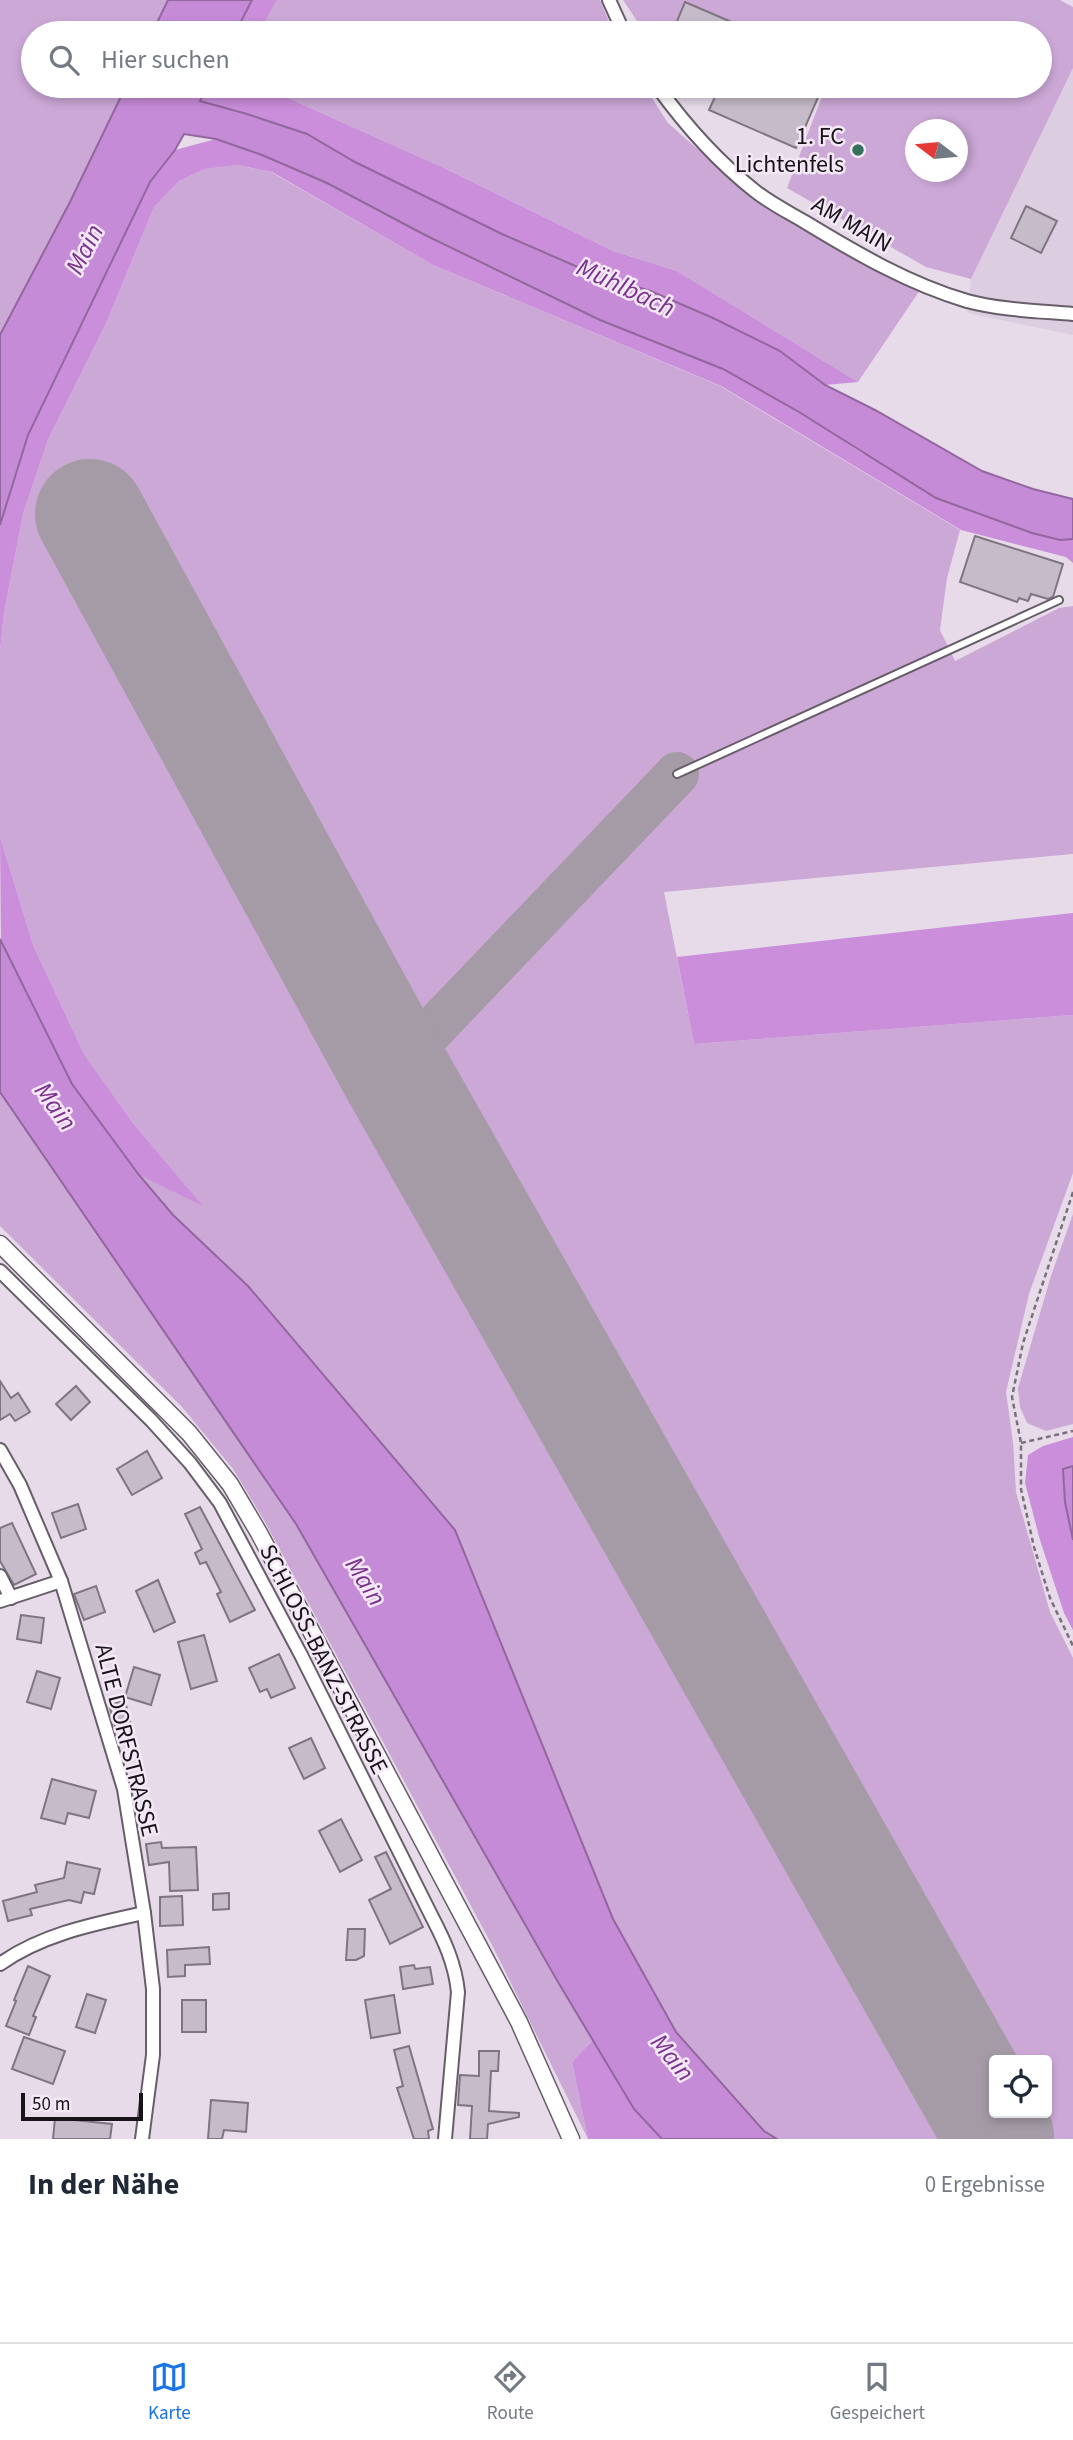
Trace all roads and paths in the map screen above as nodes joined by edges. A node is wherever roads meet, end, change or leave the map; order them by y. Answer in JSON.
{"nodes":[{"id":1,"x":609,"y":0,"type":"edge"},
{"id":2,"x":619,"y":21,"type":"edge"},
{"id":3,"x":665,"y":98,"type":"edge"},
{"id":4,"x":1073,"y":314,"type":"edge"},
{"id":5,"x":1059,"y":600,"type":"dead end"},
{"id":6,"x":677,"y":774,"type":"dead end"},
{"id":7,"x":1073,"y":1192,"type":"edge"},
{"id":8,"x":0,"y":1244,"type":"edge"},
{"id":9,"x":0,"y":1271,"type":"edge"},
{"id":10,"x":1073,"y":1431,"type":"edge"},
{"id":11,"x":1021,"y":1443,"type":"junction"},
{"id":12,"x":0,"y":1450,"type":"edge"},
{"id":13,"x":0,"y":1576,"type":"edge"},
{"id":14,"x":61,"y":1581,"type":"junction"},
{"id":15,"x":6,"y":1600,"type":"edge"},
{"id":16,"x":1073,"y":1646,"type":"edge"},
{"id":17,"x":144,"y":1913,"type":"junction"},
{"id":18,"x":0,"y":1964,"type":"edge"},
{"id":19,"x":142,"y":2139,"type":"edge"},
{"id":20,"x":444,"y":2139,"type":"edge"},
{"id":21,"x":571,"y":2139,"type":"edge"}],
"edges":[{"from":1,"to":2,"type":"street"},
{"from":3,"to":4,"type":"street","name":"AM MAIN"},
{"from":5,"to":6,"type":"lane"},
{"from":7,"to":11,"type":"path"},
{"from":8,"to":21,"type":"street"},
{"from":9,"to":20,"type":"street","name":"SCHLOSS-BANZ-STRASSE"},
{"from":10,"to":11,"type":"path"},
{"from":11,"to":16,"type":"path"},
{"from":12,"to":14,"type":"street","name":"ALTE DORFSTRASSE"},
{"from":13,"to":15,"type":"street"},
{"from":14,"to":15,"type":"street"},
{"from":14,"to":17,"type":"street","name":"ALTE DORFSTRASSE"},
{"from":17,"to":18,"type":"street"},
{"from":17,"to":19,"type":"street","name":"ALTE DORFSTRASSE"}]}
